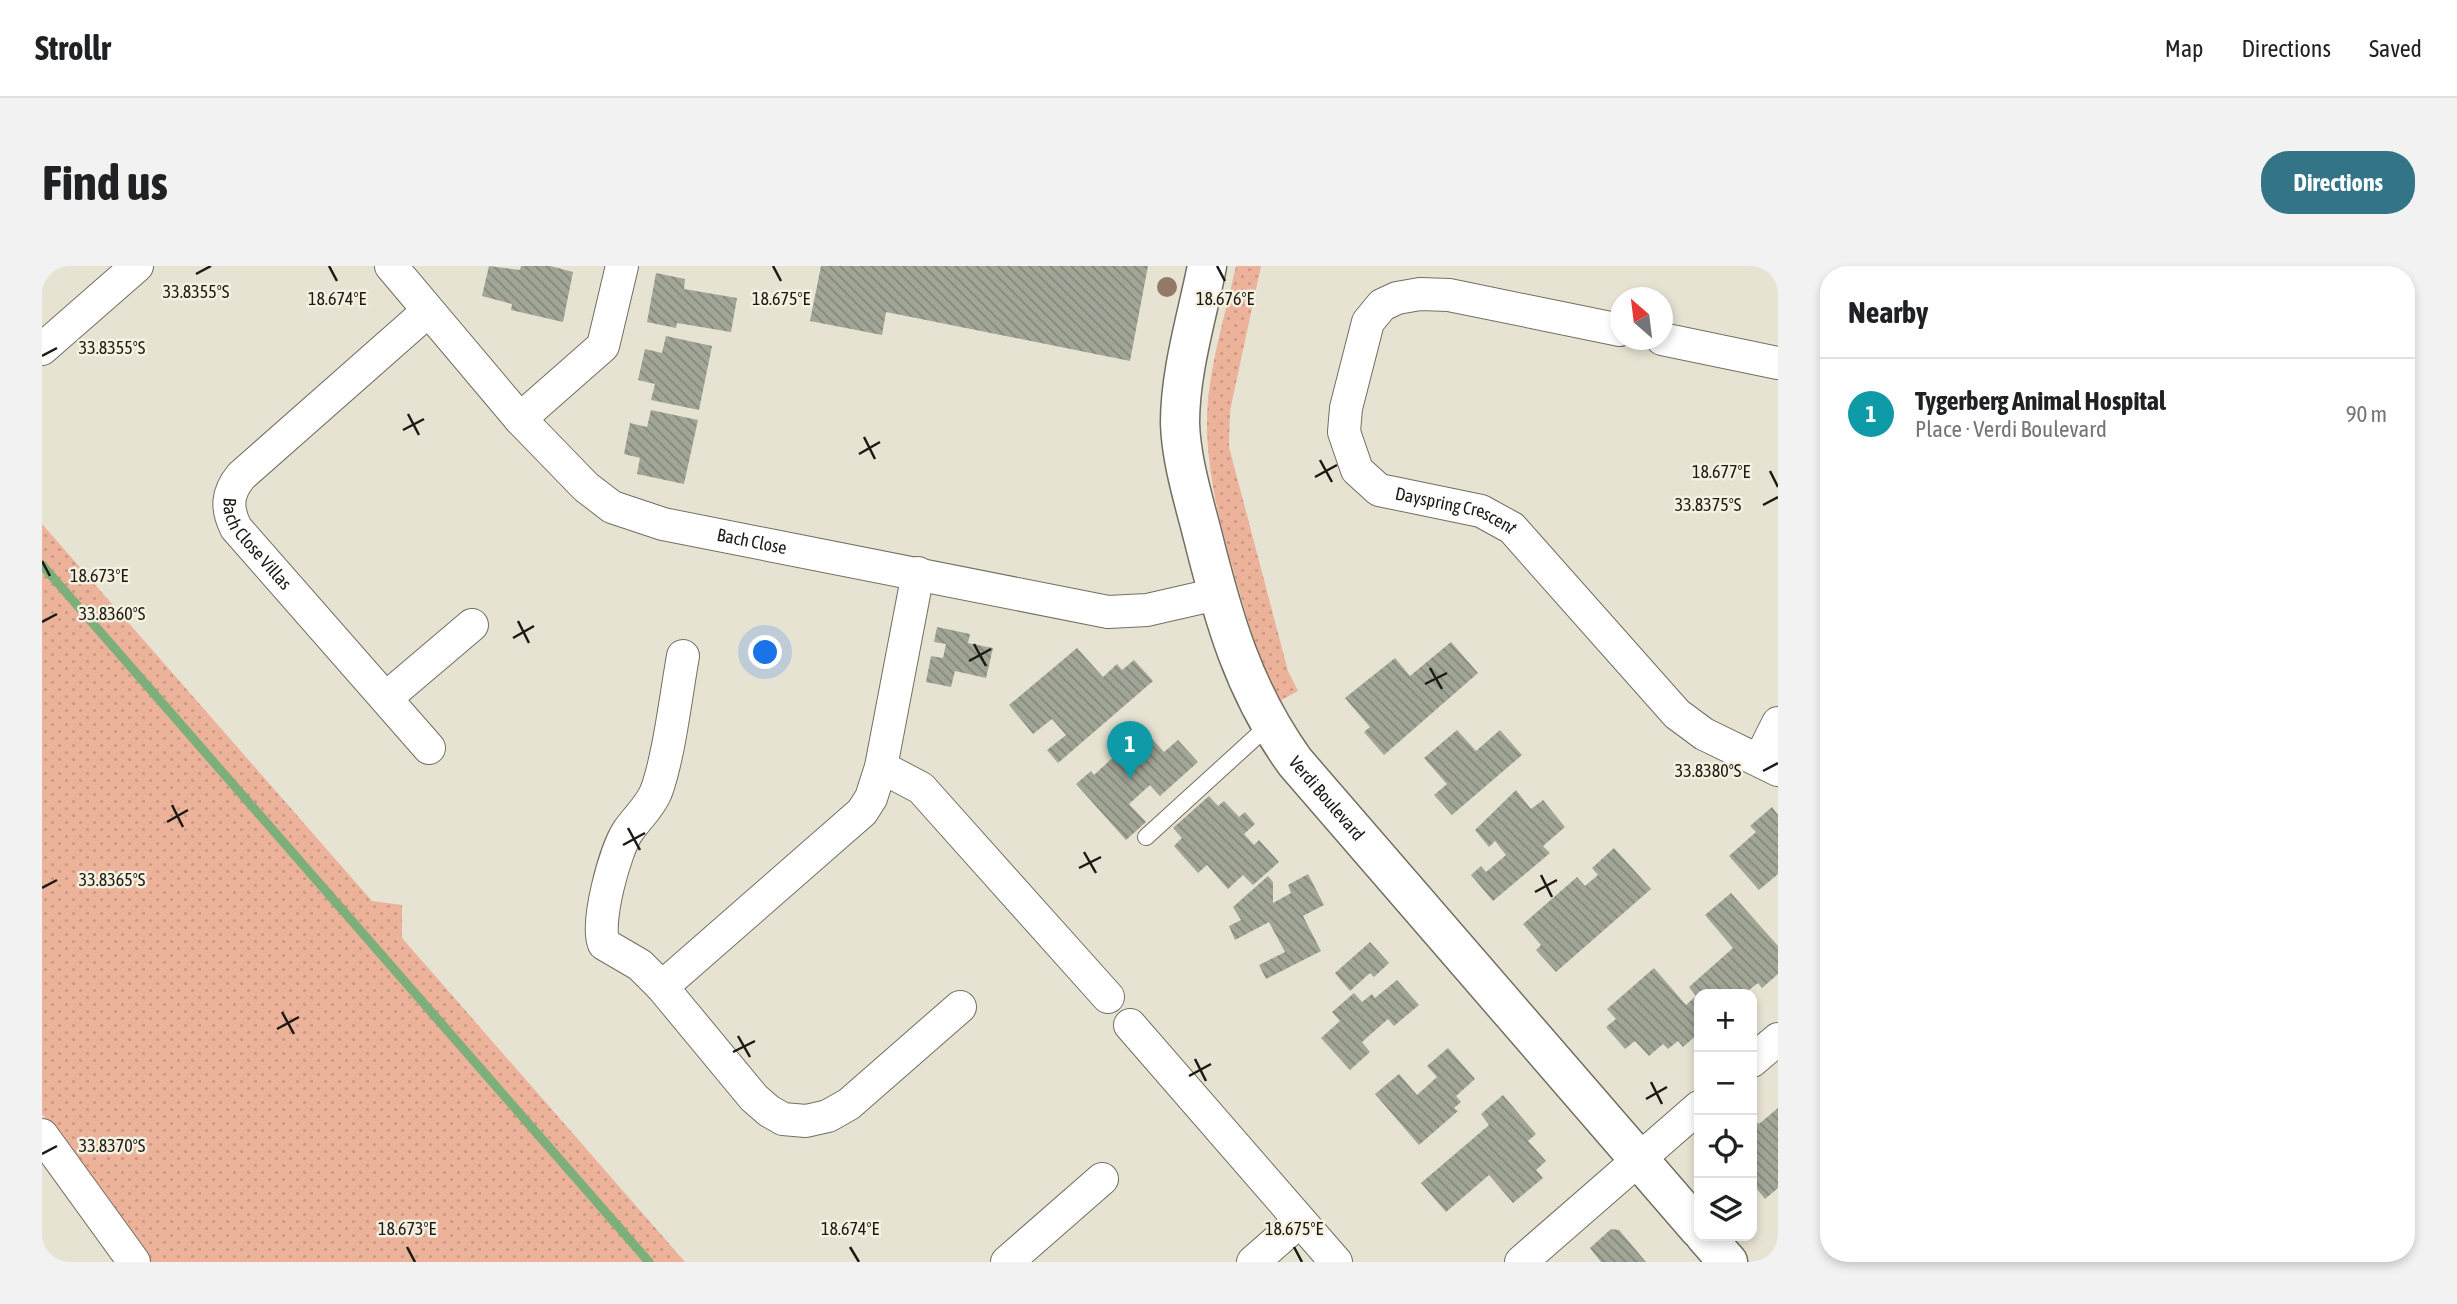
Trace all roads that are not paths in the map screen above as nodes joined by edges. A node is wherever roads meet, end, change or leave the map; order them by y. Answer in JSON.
{"nodes":[{"id":1,"x":137,"y":266,"type":"edge"},
{"id":2,"x":391,"y":266,"type":"edge"},
{"id":3,"x":622,"y":266,"type":"edge"},
{"id":4,"x":1207,"y":266,"type":"edge"},
{"id":5,"x":428,"y":311,"type":"junction"},
{"id":6,"x":1610,"y":328,"type":"edge"},
{"id":7,"x":1673,"y":341,"type":"edge"},
{"id":8,"x":42,"y":349,"type":"edge"},
{"id":9,"x":1778,"y":363,"type":"edge"},
{"id":10,"x":520,"y":419,"type":"junction"},
{"id":11,"x":918,"y":573,"type":"junction"},
{"id":12,"x":1217,"y":594,"type":"junction"},
{"id":13,"x":472,"y":625,"type":"dead end"},
{"id":14,"x":683,"y":656,"type":"dead end"},
{"id":15,"x":386,"y":698,"type":"junction"},
{"id":16,"x":1778,"y":723,"type":"edge"},
{"id":17,"x":1269,"y":725,"type":"junction"},
{"id":18,"x":429,"y":748,"type":"dead end"},
{"id":19,"x":1769,"y":765,"type":"edge"},
{"id":20,"x":881,"y":767,"type":"junction"},
{"id":21,"x":1146,"y":837,"type":"dead end"},
{"id":22,"x":662,"y":987,"type":"junction"},
{"id":23,"x":1108,"y":997,"type":"dead end"},
{"id":24,"x":960,"y":1007,"type":"dead end"},
{"id":25,"x":1130,"y":1026,"type":"dead end"},
{"id":26,"x":1778,"y":1039,"type":"edge"},
{"id":27,"x":1757,"y":1057,"type":"edge"},
{"id":28,"x":1694,"y":1111,"type":"edge"},
{"id":29,"x":42,"y":1135,"type":"edge"},
{"id":30,"x":1638,"y":1160,"type":"junction"},
{"id":31,"x":1102,"y":1179,"type":"dead end"},
{"id":32,"x":1300,"y":1221,"type":"junction"},
{"id":33,"x":1694,"y":1223,"type":"edge"},
{"id":34,"x":1709,"y":1241,"type":"edge"},
{"id":35,"x":134,"y":1262,"type":"edge"},
{"id":36,"x":1007,"y":1262,"type":"edge"},
{"id":37,"x":1253,"y":1262,"type":"edge"},
{"id":38,"x":1336,"y":1262,"type":"edge"},
{"id":39,"x":1521,"y":1262,"type":"edge"},
{"id":40,"x":1728,"y":1262,"type":"edge"}],
"edges":[{"from":1,"to":8,"type":"street"},
{"from":2,"to":5,"type":"street","name":"Bach Close"},
{"from":3,"to":10,"type":"street"},
{"from":4,"to":12,"type":"street","name":"Verdi Boulevard"},
{"from":5,"to":10,"type":"street","name":"Bach Close"},
{"from":5,"to":15,"type":"street","name":"Bach Close Villas"},
{"from":6,"to":19,"type":"street","name":"Dayspring Crescent"},
{"from":7,"to":9,"type":"street"},
{"from":10,"to":11,"type":"street","name":"Bach Close"},
{"from":11,"to":12,"type":"street","name":"Bach Close"},
{"from":11,"to":20,"type":"street"},
{"from":12,"to":17,"type":"street","name":"Verdi Boulevard"},
{"from":13,"to":15,"type":"street"},
{"from":14,"to":22,"type":"street"},
{"from":15,"to":18,"type":"street","name":"Bach Close Villas"},
{"from":16,"to":19,"type":"street","name":"Dayspring Crescent"},
{"from":17,"to":21,"type":"lane"},
{"from":17,"to":30,"type":"street","name":"Verdi Boulevard"},
{"from":20,"to":22,"type":"street"},
{"from":20,"to":23,"type":"street"},
{"from":22,"to":24,"type":"street"},
{"from":25,"to":32,"type":"street"},
{"from":26,"to":27,"type":"street"},
{"from":28,"to":30,"type":"street"},
{"from":29,"to":35,"type":"street"},
{"from":30,"to":33,"type":"street","name":"Verdi Boulevard"},
{"from":30,"to":39,"type":"street"},
{"from":31,"to":36,"type":"street"},
{"from":32,"to":37,"type":"street"},
{"from":32,"to":38,"type":"street"},
{"from":34,"to":40,"type":"street"}]}
